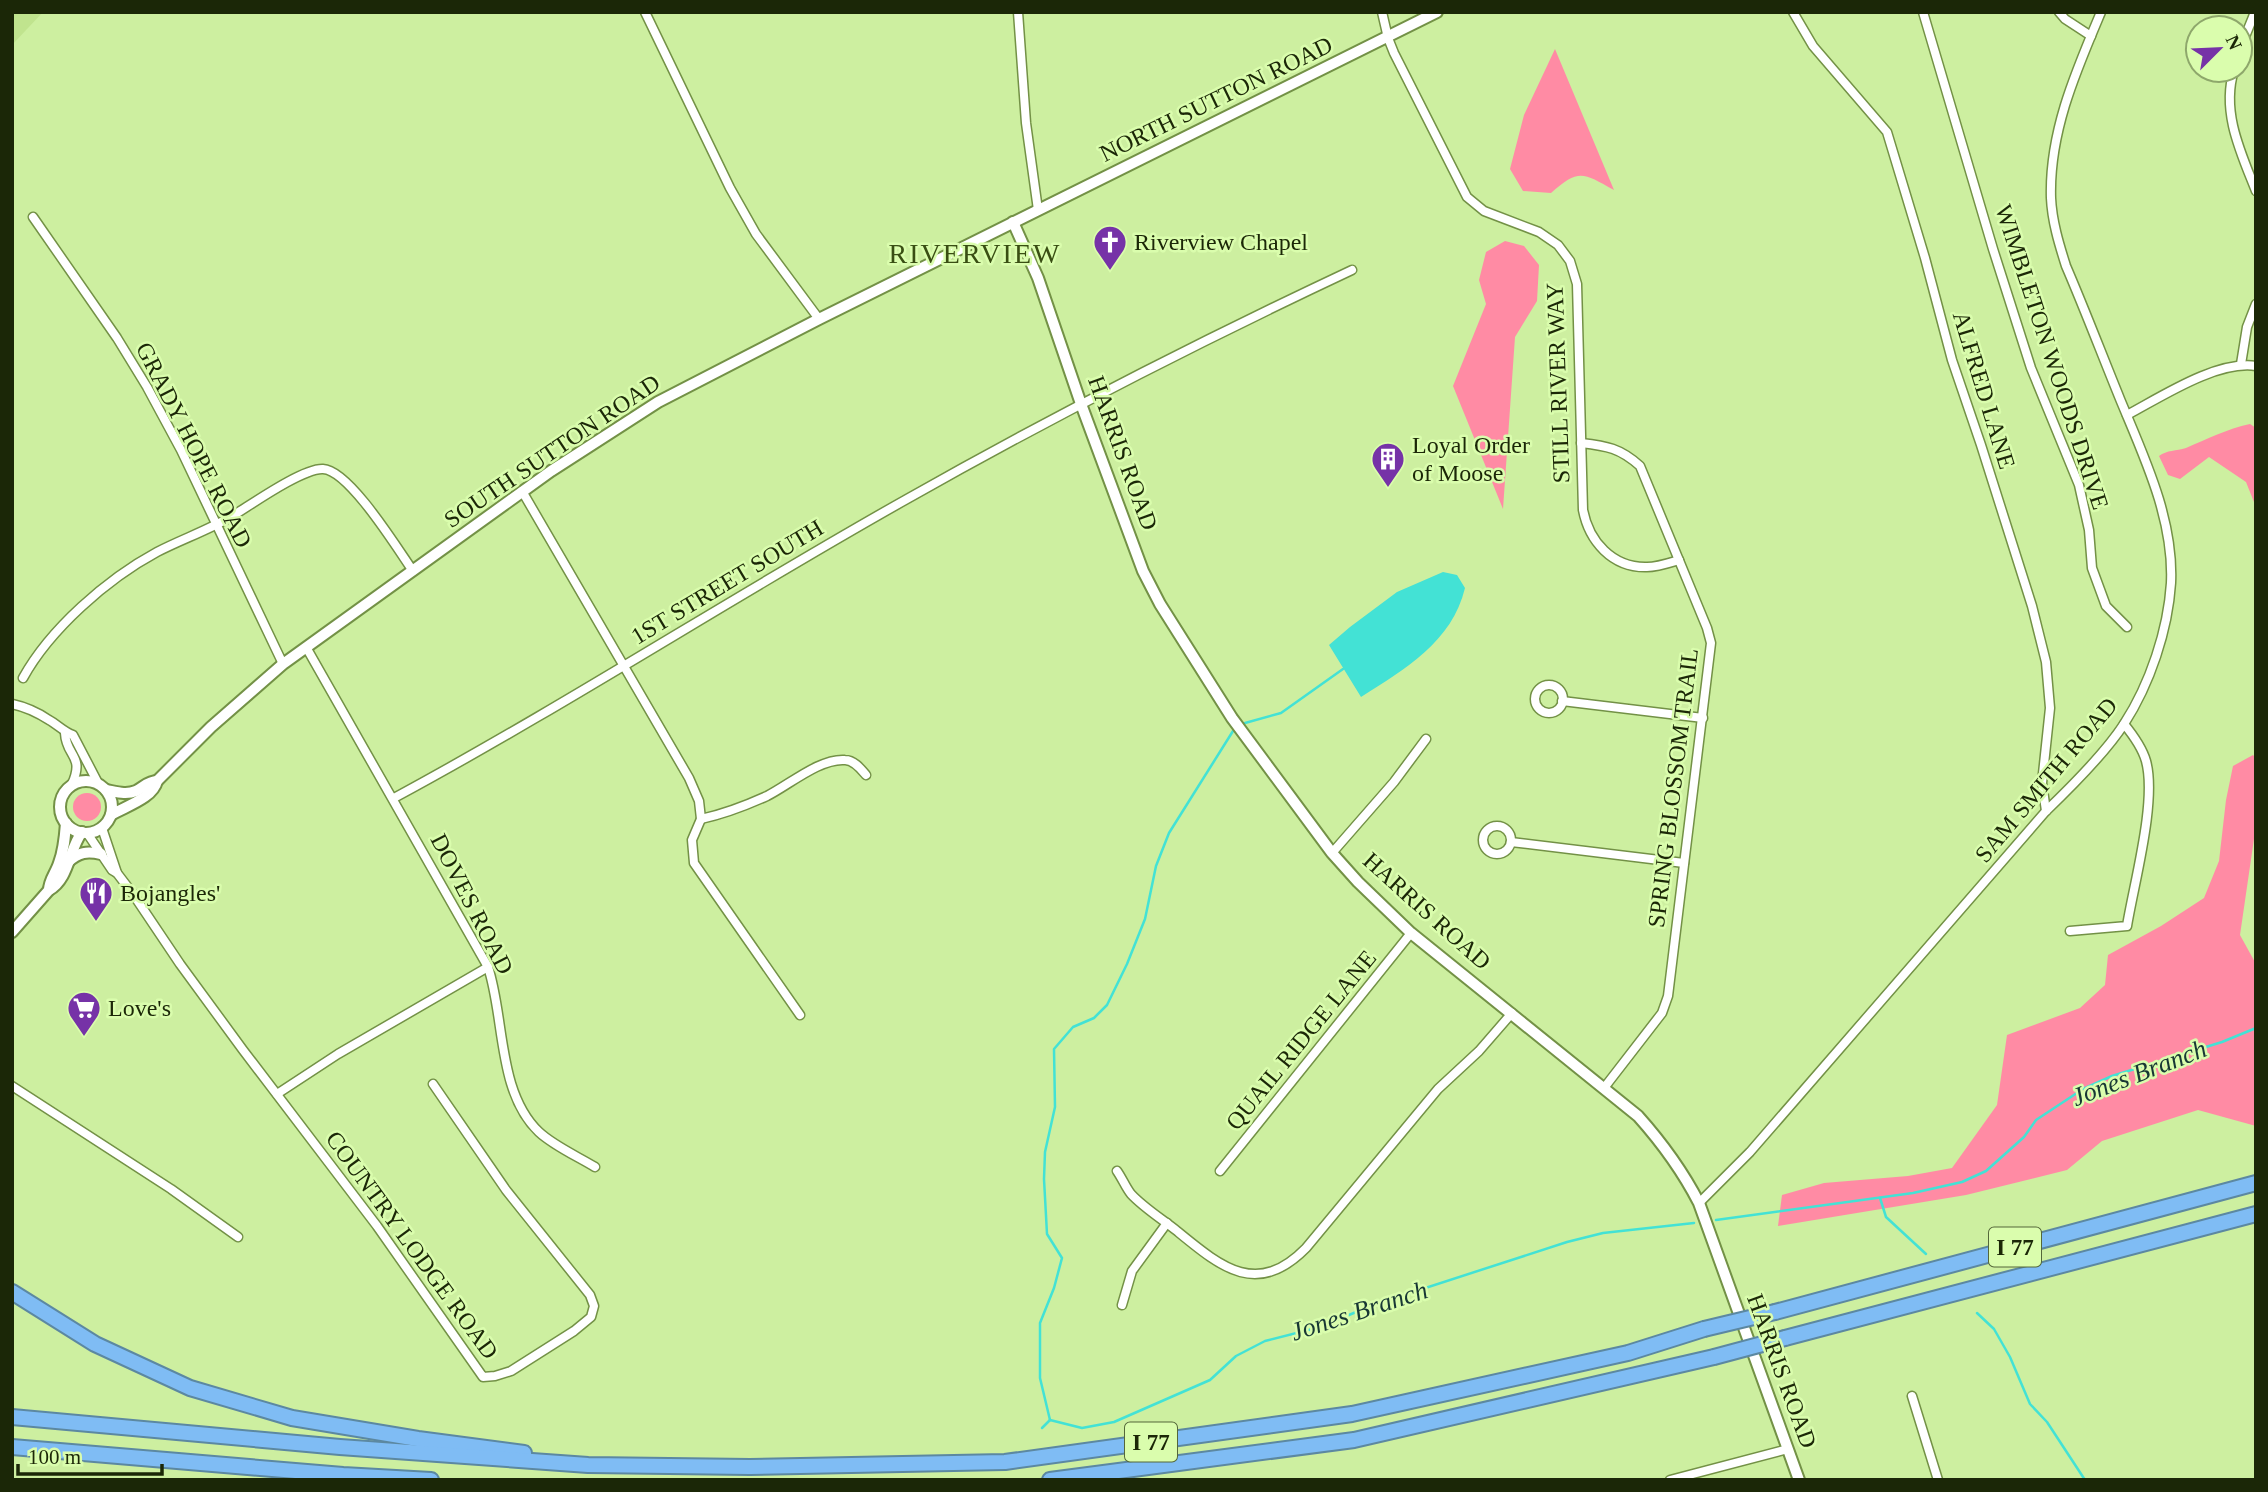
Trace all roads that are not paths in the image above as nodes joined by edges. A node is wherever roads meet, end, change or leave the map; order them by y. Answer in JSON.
{"nodes":[{"id":1,"x":645,"y":12,"type":"edge"},
{"id":2,"x":1018,"y":12,"type":"edge"},
{"id":3,"x":1382,"y":12,"type":"edge"},
{"id":4,"x":1437,"y":12,"type":"edge"},
{"id":5,"x":1793,"y":12,"type":"edge"},
{"id":6,"x":1923,"y":12,"type":"edge"},
{"id":7,"x":2059,"y":12,"type":"edge"},
{"id":8,"x":2101,"y":12,"type":"edge"},
{"id":9,"x":2091,"y":36,"type":"junction"},
{"id":10,"x":1388,"y":38,"type":"junction"},
{"id":11,"x":2232,"y":84,"type":"edge"},
{"id":12,"x":2256,"y":191,"type":"edge"},
{"id":13,"x":1038,"y":210,"type":"junction"},
{"id":14,"x":33,"y":217,"type":"dead end"},
{"id":15,"x":1013,"y":222,"type":"junction"},
{"id":16,"x":1352,"y":270,"type":"dead end"},
{"id":17,"x":2256,"y":304,"type":"edge"},
{"id":18,"x":819,"y":319,"type":"junction"},
{"id":19,"x":2241,"y":363,"type":"junction"},
{"id":20,"x":2256,"y":366,"type":"edge"},
{"id":21,"x":1082,"y":404,"type":"junction"},
{"id":22,"x":2127,"y":415,"type":"junction"},
{"id":23,"x":1581,"y":443,"type":"junction"},
{"id":24,"x":522,"y":491,"type":"junction"},
{"id":25,"x":216,"y":526,"type":"junction"},
{"id":26,"x":1679,"y":561,"type":"junction"},
{"id":27,"x":413,"y":571,"type":"junction"},
{"id":28,"x":2127,"y":626,"type":"dead end"},
{"id":29,"x":306,"y":647,"type":"junction"},
{"id":30,"x":283,"y":664,"type":"junction"},
{"id":31,"x":623,"y":666,"type":"junction"},
{"id":32,"x":23,"y":678,"type":"dead end"},
{"id":33,"x":1562,"y":701,"type":"dead end"},
{"id":34,"x":12,"y":704,"type":"edge"},
{"id":35,"x":1703,"y":718,"type":"junction"},
{"id":36,"x":2124,"y":724,"type":"junction"},
{"id":37,"x":65,"y":733,"type":"junction"},
{"id":38,"x":1426,"y":739,"type":"dead end"},
{"id":39,"x":866,"y":775,"type":"dead end"},
{"id":40,"x":157,"y":781,"type":"junction"},
{"id":41,"x":72,"y":785,"type":"junction"},
{"id":42,"x":102,"y":786,"type":"junction"},
{"id":43,"x":394,"y":798,"type":"junction"},
{"id":44,"x":2046,"y":811,"type":"junction"},
{"id":45,"x":111,"y":815,"type":"junction"},
{"id":46,"x":701,"y":819,"type":"junction"},
{"id":47,"x":66,"y":823,"type":"junction"},
{"id":48,"x":102,"y":828,"type":"junction"},
{"id":49,"x":85,"y":832,"type":"junction"},
{"id":50,"x":1511,"y":842,"type":"dead end"},
{"id":51,"x":1332,"y":853,"type":"junction"},
{"id":52,"x":101,"y":854,"type":"junction"},
{"id":53,"x":68,"y":862,"type":"junction"},
{"id":54,"x":1685,"y":863,"type":"junction"},
{"id":55,"x":117,"y":873,"type":"junction"},
{"id":56,"x":49,"y":890,"type":"junction"},
{"id":57,"x":2070,"y":931,"type":"dead end"},
{"id":58,"x":12,"y":932,"type":"edge"},
{"id":59,"x":1412,"y":933,"type":"junction"},
{"id":60,"x":488,"y":967,"type":"junction"},
{"id":61,"x":1512,"y":1013,"type":"junction"},
{"id":62,"x":800,"y":1015,"type":"dead end"},
{"id":63,"x":433,"y":1084,"type":"dead end"},
{"id":64,"x":12,"y":1086,"type":"edge"},
{"id":65,"x":1604,"y":1088,"type":"junction"},
{"id":66,"x":277,"y":1094,"type":"junction"},
{"id":67,"x":595,"y":1167,"type":"dead end"},
{"id":68,"x":1117,"y":1171,"type":"dead end"},
{"id":69,"x":1220,"y":1171,"type":"dead end"},
{"id":70,"x":2256,"y":1183,"type":"edge"},
{"id":71,"x":1699,"y":1203,"type":"junction"},
{"id":72,"x":2256,"y":1214,"type":"edge"},
{"id":73,"x":1167,"y":1223,"type":"junction"},
{"id":74,"x":238,"y":1237,"type":"dead end"},
{"id":75,"x":12,"y":1292,"type":"edge"},
{"id":76,"x":1122,"y":1305,"type":"dead end"},
{"id":77,"x":1912,"y":1395,"type":"dead end"},
{"id":78,"x":12,"y":1417,"type":"edge"},
{"id":79,"x":12,"y":1447,"type":"edge"},
{"id":80,"x":1788,"y":1449,"type":"junction"},
{"id":81,"x":587,"y":1465,"type":"junction"},
{"id":82,"x":431,"y":1480,"type":"edge"},
{"id":83,"x":1050,"y":1480,"type":"edge"},
{"id":84,"x":1670,"y":1480,"type":"edge"},
{"id":85,"x":1799,"y":1480,"type":"edge"},
{"id":86,"x":1938,"y":1480,"type":"edge"}],
"edges":[{"from":1,"to":18,"type":"street"},
{"from":2,"to":13,"type":"street"},
{"from":3,"to":10,"type":"street","name":"STILL RIVER WAY"},
{"from":4,"to":10,"type":"main road","name":"NORTH SUTTON ROAD"},
{"from":5,"to":44,"type":"street","name":"ALFRED LANE"},
{"from":6,"to":28,"type":"street","name":"WIMBLETON WOODS DRIVE"},
{"from":7,"to":9,"type":"street"},
{"from":8,"to":9,"type":"street","name":"SAM SMITH ROAD"},
{"from":9,"to":22,"type":"street","name":"SAM SMITH ROAD"},
{"from":10,"to":13,"type":"main road","name":"NORTH SUTTON ROAD"},
{"from":10,"to":23,"type":"street","name":"STILL RIVER WAY"},
{"from":11,"to":12,"type":"street"},
{"from":13,"to":15,"type":"main road","name":"NORTH SUTTON ROAD"},
{"from":14,"to":25,"type":"street","name":"GRADY HOPE ROAD"},
{"from":15,"to":18,"type":"main road","name":"SOUTH SUTTON ROAD"},
{"from":15,"to":21,"type":"main road","name":"HARRIS ROAD"},
{"from":16,"to":21,"type":"street","name":"1ST STREET SOUTH"},
{"from":17,"to":19,"type":"street"},
{"from":18,"to":24,"type":"main road","name":"SOUTH SUTTON ROAD"},
{"from":19,"to":20,"type":"street"},
{"from":19,"to":22,"type":"street"},
{"from":21,"to":31,"type":"street","name":"1ST STREET SOUTH"},
{"from":21,"to":51,"type":"main road","name":"HARRIS ROAD"},
{"from":22,"to":36,"type":"street","name":"SAM SMITH ROAD"},
{"from":23,"to":26,"type":"street","name":"SPRING BLOSSOM TRAIL"},
{"from":23,"to":26,"type":"street","name":"STILL RIVER WAY"},
{"from":24,"to":27,"type":"main road","name":"SOUTH SUTTON ROAD"},
{"from":24,"to":31,"type":"street"},
{"from":25,"to":27,"type":"street"},
{"from":25,"to":30,"type":"street","name":"GRADY HOPE ROAD"},
{"from":25,"to":32,"type":"street"},
{"from":26,"to":35,"type":"street","name":"SPRING BLOSSOM TRAIL"},
{"from":27,"to":29,"type":"main road","name":"SOUTH SUTTON ROAD"},
{"from":29,"to":30,"type":"main road","name":"SOUTH SUTTON ROAD"},
{"from":29,"to":43,"type":"street","name":"DOVES ROAD"},
{"from":30,"to":40,"type":"main road","name":"SOUTH SUTTON ROAD"},
{"from":31,"to":43,"type":"street","name":"1ST STREET SOUTH"},
{"from":31,"to":46,"type":"street"},
{"from":33,"to":35,"type":"street"},
{"from":34,"to":37,"type":"street"},
{"from":35,"to":54,"type":"street","name":"SPRING BLOSSOM TRAIL"},
{"from":36,"to":44,"type":"street","name":"SAM SMITH ROAD"},
{"from":36,"to":57,"type":"street"},
{"from":37,"to":41,"type":"street"},
{"from":37,"to":42,"type":"street"},
{"from":38,"to":51,"type":"street"},
{"from":39,"to":46,"type":"street"},
{"from":40,"to":42,"type":"main road","name":"SOUTH SUTTON ROAD"},
{"from":40,"to":45,"type":"main road","name":"SOUTH SUTTON ROAD"},
{"from":41,"to":42,"type":"main road"},
{"from":41,"to":47,"type":"main road"},
{"from":42,"to":45,"type":"main road"},
{"from":43,"to":60,"type":"street","name":"DOVES ROAD"},
{"from":44,"to":71,"type":"street","name":"SAM SMITH ROAD"},
{"from":45,"to":48,"type":"main road"},
{"from":46,"to":62,"type":"street"},
{"from":47,"to":49,"type":"main road"},
{"from":47,"to":56,"type":"main road"},
{"from":48,"to":49,"type":"main road"},
{"from":48,"to":55,"type":"street","name":"COUNTRY LODGE ROAD"},
{"from":49,"to":52,"type":"street","name":"COUNTRY LODGE ROAD"},
{"from":49,"to":53,"type":"main road"},
{"from":50,"to":54,"type":"street"},
{"from":51,"to":59,"type":"main road","name":"HARRIS ROAD"},
{"from":52,"to":53,"type":"main road"},
{"from":52,"to":55,"type":"street","name":"COUNTRY LODGE ROAD"},
{"from":53,"to":56,"type":"main road"},
{"from":54,"to":65,"type":"street","name":"SPRING BLOSSOM TRAIL"},
{"from":55,"to":66,"type":"street","name":"COUNTRY LODGE ROAD"},
{"from":56,"to":58,"type":"main road"},
{"from":59,"to":61,"type":"main road","name":"HARRIS ROAD"},
{"from":59,"to":69,"type":"street","name":"QUAIL RIDGE LANE"},
{"from":60,"to":66,"type":"street"},
{"from":60,"to":67,"type":"street","name":"DOVES ROAD"},
{"from":61,"to":65,"type":"main road","name":"HARRIS ROAD"},
{"from":61,"to":73,"type":"street"},
{"from":63,"to":66,"type":"street","name":"COUNTRY LODGE ROAD"},
{"from":64,"to":74,"type":"street"},
{"from":65,"to":71,"type":"main road","name":"HARRIS ROAD"},
{"from":68,"to":73,"type":"street"},
{"from":70,"to":81,"type":"highway","number":"I 77","bridge":true},
{"from":71,"to":80,"type":"main road","name":"HARRIS ROAD"},
{"from":72,"to":83,"type":"highway","number":"I 77","bridge":true},
{"from":73,"to":76,"type":"street"},
{"from":75,"to":81,"type":"highway"},
{"from":77,"to":86,"type":"street"},
{"from":78,"to":81,"type":"highway","number":"I 77"},
{"from":79,"to":82,"type":"highway"},
{"from":80,"to":84,"type":"street"},
{"from":80,"to":85,"type":"main road","name":"HARRIS ROAD"}]}
